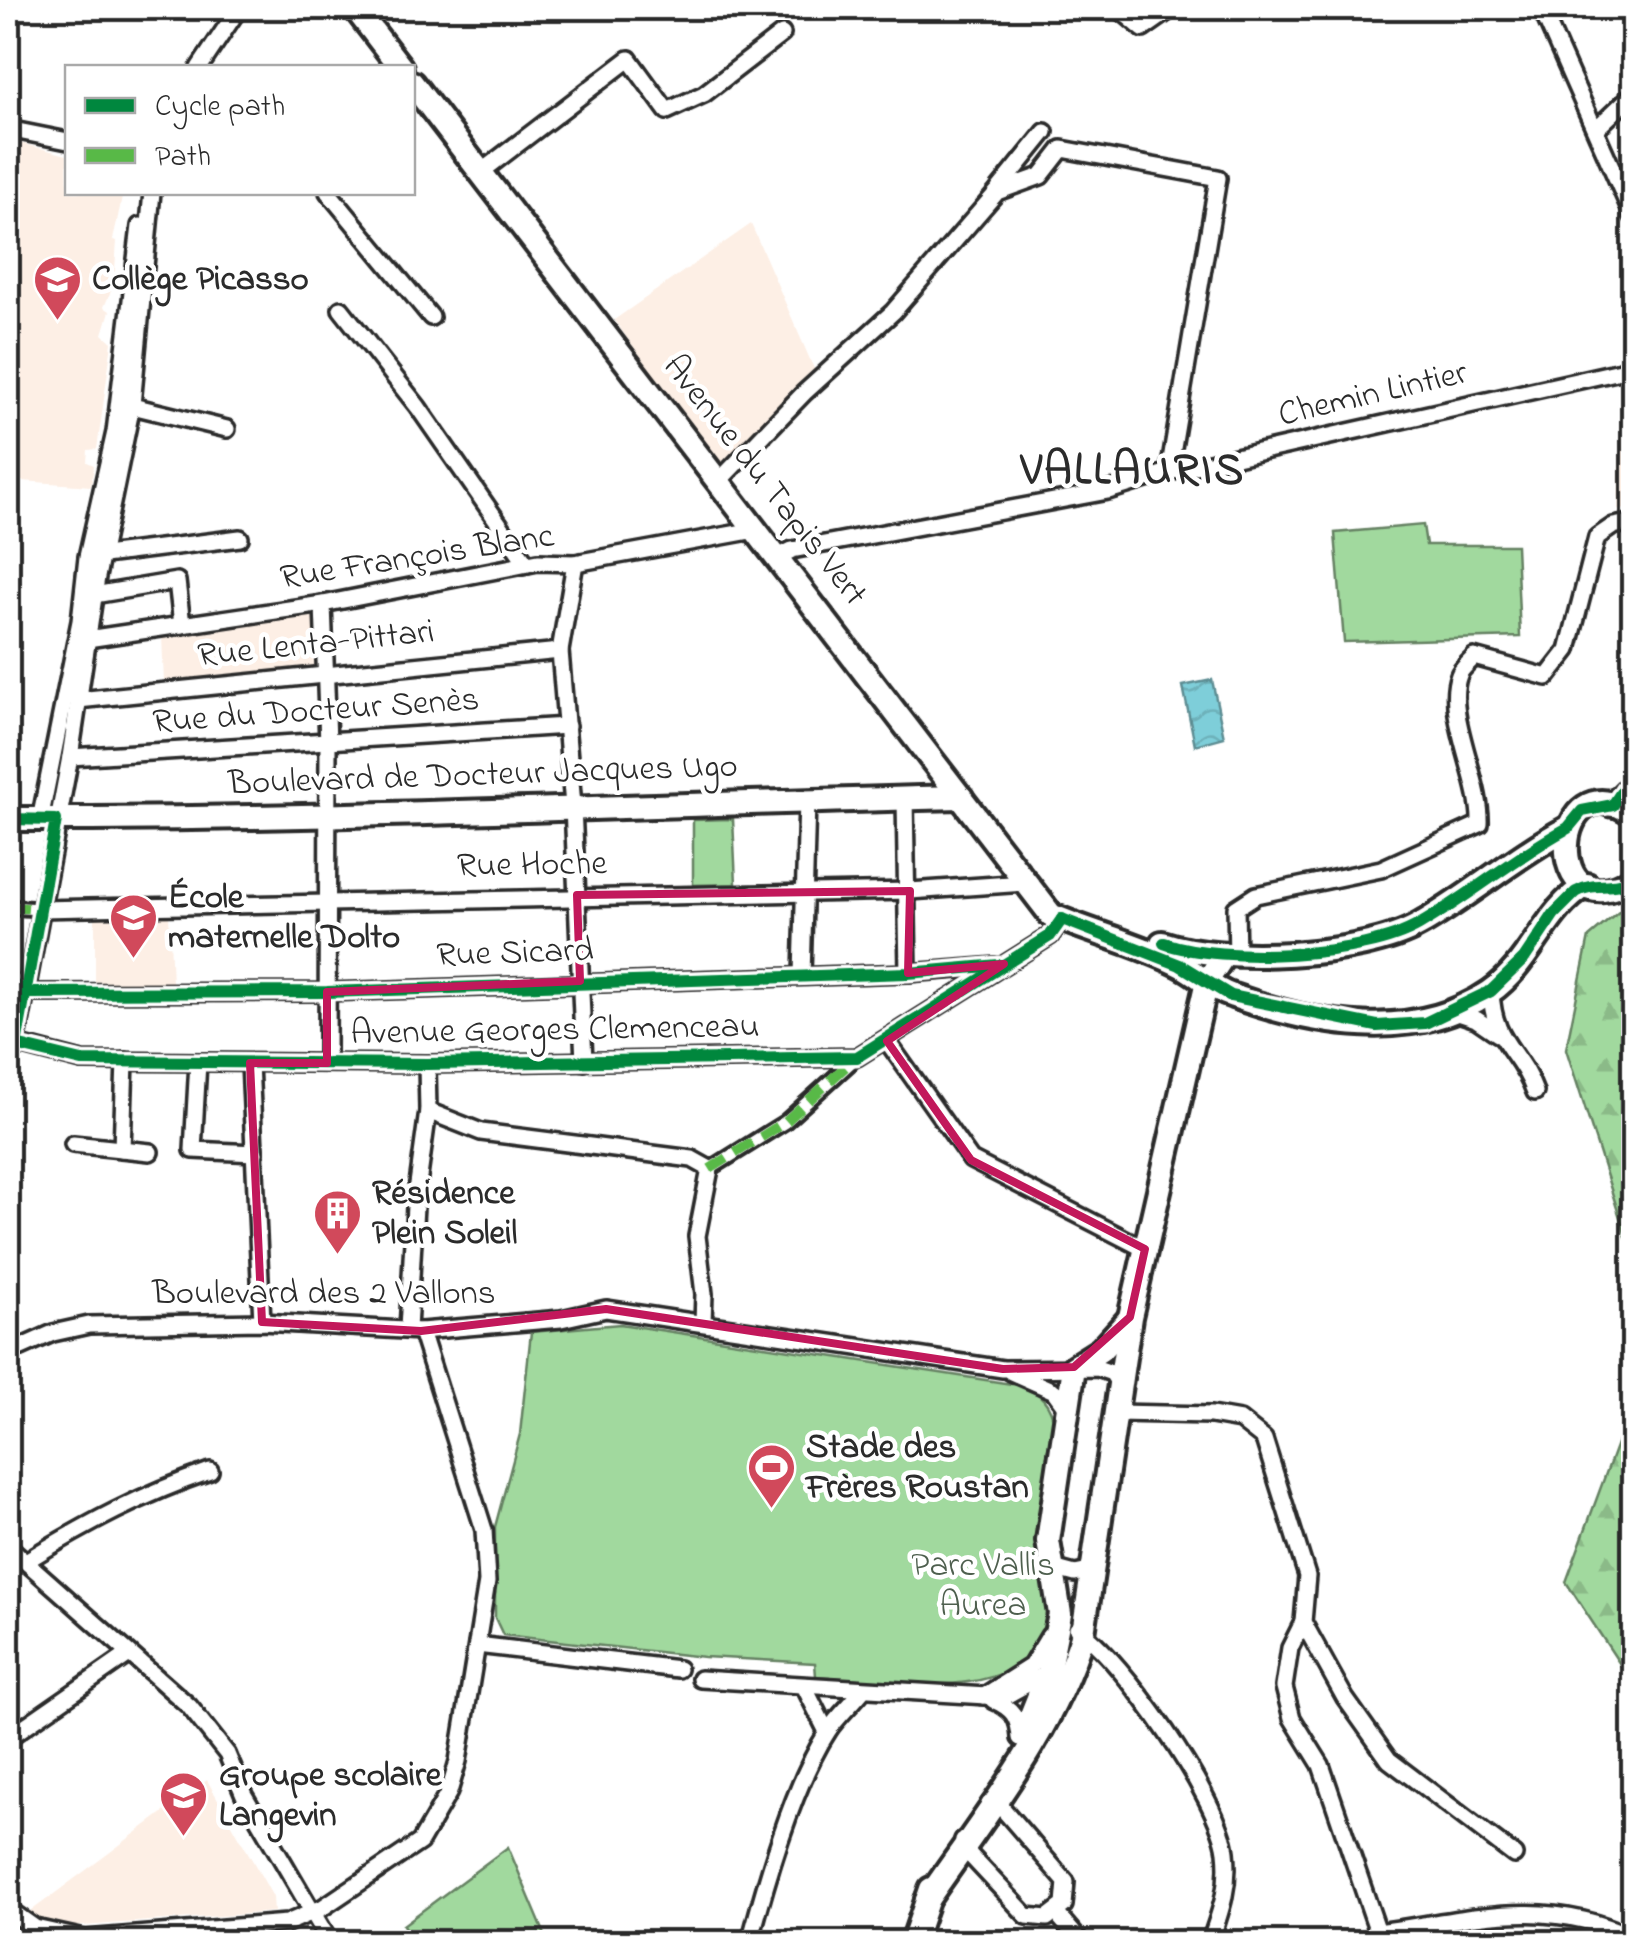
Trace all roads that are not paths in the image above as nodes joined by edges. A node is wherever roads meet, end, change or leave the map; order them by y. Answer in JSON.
{"nodes":[{"id":1,"x":239,"y":8,"type":"edge"},
{"id":2,"x":355,"y":8,"type":"edge"},
{"id":3,"x":1118,"y":8,"type":"edge"},
{"id":4,"x":1173,"y":8,"type":"edge"},
{"id":5,"x":1541,"y":8,"type":"edge"},
{"id":6,"x":782,"y":34,"type":"dead end"},
{"id":7,"x":205,"y":65,"type":"edge"},
{"id":8,"x":399,"y":65,"type":"edge"},
{"id":9,"x":415,"y":86,"type":"edge"},
{"id":10,"x":1634,"y":93,"type":"edge"},
{"id":11,"x":8,"y":129,"type":"edge"},
{"id":12,"x":1596,"y":129,"type":"junction"},
{"id":13,"x":1045,"y":132,"type":"dead end"},
{"id":14,"x":65,"y":140,"type":"edge"},
{"id":15,"x":481,"y":172,"type":"junction"},
{"id":16,"x":997,"y":192,"type":"junction"},
{"id":17,"x":149,"y":195,"type":"edge"},
{"id":18,"x":330,"y":195,"type":"edge"},
{"id":19,"x":1634,"y":218,"type":"edge"},
{"id":20,"x":341,"y":309,"type":"dead end"},
{"id":21,"x":431,"y":317,"type":"dead end"},
{"id":22,"x":1634,"y":368,"type":"edge"},
{"id":23,"x":125,"y":404,"type":"junction"},
{"id":24,"x":226,"y":429,"type":"dead end"},
{"id":25,"x":1169,"y":472,"type":"junction"},
{"id":26,"x":719,"y":481,"type":"junction"},
{"id":27,"x":1634,"y":522,"type":"edge"},
{"id":28,"x":754,"y":530,"type":"junction"},
{"id":29,"x":240,"y":538,"type":"dead end"},
{"id":30,"x":94,"y":556,"type":"junction"},
{"id":31,"x":776,"y":558,"type":"junction"},
{"id":32,"x":575,"y":563,"type":"junction"},
{"id":33,"x":527,"y":564,"type":"junction"},
{"id":34,"x":91,"y":590,"type":"junction"},
{"id":35,"x":324,"y":604,"type":"junction"},
{"id":36,"x":182,"y":625,"type":"junction"},
{"id":37,"x":86,"y":628,"type":"junction"},
{"id":38,"x":560,"y":651,"type":"junction"},
{"id":39,"x":326,"y":674,"type":"junction"},
{"id":40,"x":72,"y":705,"type":"junction"},
{"id":41,"x":567,"y":726,"type":"junction"},
{"id":42,"x":328,"y":743,"type":"junction"},
{"id":43,"x":54,"y":745,"type":"junction"},
{"id":44,"x":70,"y":752,"type":"junction"},
{"id":45,"x":1634,"y":784,"type":"edge"},
{"id":46,"x":961,"y":797,"type":"junction"},
{"id":47,"x":905,"y":799,"type":"junction"},
{"id":48,"x":806,"y":801,"type":"junction"},
{"id":49,"x":573,"y":806,"type":"junction"},
{"id":50,"x":1623,"y":810,"type":"edge"},
{"id":51,"x":328,"y":818,"type":"junction"},
{"id":52,"x":8,"y":819,"type":"edge"},
{"id":53,"x":48,"y":820,"type":"junction"},
{"id":54,"x":1568,"y":828,"type":"junction"},
{"id":55,"x":1634,"y":878,"type":"edge"},
{"id":56,"x":1025,"y":884,"type":"junction"},
{"id":57,"x":1587,"y":885,"type":"junction"},
{"id":58,"x":802,"y":890,"type":"junction"},
{"id":59,"x":910,"y":891,"type":"junction"},
{"id":60,"x":577,"y":895,"type":"junction"},
{"id":61,"x":327,"y":900,"type":"junction"},
{"id":62,"x":8,"y":907,"type":"edge"},
{"id":63,"x":40,"y":910,"type":"junction"},
{"id":64,"x":1062,"y":919,"type":"junction"},
{"id":65,"x":1230,"y":957,"type":"junction"},
{"id":66,"x":1004,"y":964,"type":"junction"},
{"id":67,"x":908,"y":973,"type":"junction"},
{"id":68,"x":802,"y":975,"type":"junction"},
{"id":69,"x":580,"y":981,"type":"junction"},
{"id":70,"x":8,"y":982,"type":"edge"},
{"id":71,"x":1206,"y":982,"type":"junction"},
{"id":72,"x":1491,"y":991,"type":"junction"},
{"id":73,"x":328,"y":992,"type":"junction"},
{"id":74,"x":28,"y":993,"type":"junction"},
{"id":75,"x":1456,"y":1012,"type":"junction"},
{"id":76,"x":1498,"y":1034,"type":"junction"},
{"id":77,"x":886,"y":1041,"type":"junction"},
{"id":78,"x":12,"y":1044,"type":"edge"},
{"id":79,"x":857,"y":1057,"type":"junction"},
{"id":80,"x":125,"y":1061,"type":"junction"},
{"id":81,"x":198,"y":1062,"type":"junction"},
{"id":82,"x":250,"y":1062,"type":"junction"},
{"id":83,"x":584,"y":1062,"type":"junction"},
{"id":84,"x":327,"y":1063,"type":"junction"},
{"id":85,"x":427,"y":1064,"type":"junction"},
{"id":86,"x":1534,"y":1092,"type":"dead end"},
{"id":87,"x":428,"y":1110,"type":"junction"},
{"id":88,"x":73,"y":1144,"type":"dead end"},
{"id":89,"x":122,"y":1149,"type":"junction"},
{"id":90,"x":150,"y":1152,"type":"dead end"},
{"id":91,"x":255,"y":1153,"type":"junction"},
{"id":92,"x":710,"y":1169,"type":"junction"},
{"id":93,"x":1145,"y":1249,"type":"junction"},
{"id":94,"x":1130,"y":1317,"type":"junction"},
{"id":95,"x":262,"y":1322,"type":"junction"},
{"id":96,"x":703,"y":1322,"type":"junction"},
{"id":97,"x":414,"y":1330,"type":"junction"},
{"id":98,"x":8,"y":1352,"type":"edge"},
{"id":99,"x":1074,"y":1366,"type":"junction"},
{"id":100,"x":1002,"y":1369,"type":"junction"},
{"id":101,"x":1121,"y":1387,"type":"junction"},
{"id":102,"x":1067,"y":1409,"type":"junction"},
{"id":103,"x":1117,"y":1413,"type":"junction"},
{"id":104,"x":210,"y":1470,"type":"dead end"},
{"id":105,"x":8,"y":1546,"type":"edge"},
{"id":106,"x":26,"y":1562,"type":"junction"},
{"id":107,"x":1054,"y":1568,"type":"junction"},
{"id":108,"x":1089,"y":1571,"type":"junction"},
{"id":109,"x":1303,"y":1622,"type":"junction"},
{"id":110,"x":1072,"y":1625,"type":"junction"},
{"id":111,"x":477,"y":1645,"type":"junction"},
{"id":112,"x":129,"y":1654,"type":"junction"},
{"id":113,"x":678,"y":1669,"type":"dead end"},
{"id":114,"x":1048,"y":1673,"type":"junction"},
{"id":115,"x":700,"y":1678,"type":"dead end"},
{"id":116,"x":804,"y":1686,"type":"junction"},
{"id":117,"x":863,"y":1690,"type":"junction"},
{"id":118,"x":1010,"y":1690,"type":"junction"},
{"id":119,"x":984,"y":1696,"type":"junction"},
{"id":120,"x":1037,"y":1708,"type":"junction"},
{"id":121,"x":827,"y":1732,"type":"junction"},
{"id":122,"x":8,"y":1738,"type":"edge"},
{"id":123,"x":1020,"y":1741,"type":"junction"},
{"id":124,"x":1019,"y":1768,"type":"junction"},
{"id":125,"x":988,"y":1804,"type":"junction"},
{"id":126,"x":963,"y":1841,"type":"junction"},
{"id":127,"x":1514,"y":1855,"type":"dead end"},
{"id":128,"x":8,"y":1910,"type":"edge"},
{"id":129,"x":313,"y":1913,"type":"junction"},
{"id":130,"x":1057,"y":1914,"type":"junction"},
{"id":131,"x":1428,"y":1925,"type":"junction"},
{"id":132,"x":1634,"y":1938,"type":"edge"},
{"id":133,"x":330,"y":1942,"type":"edge"},
{"id":134,"x":750,"y":1942,"type":"edge"},
{"id":135,"x":913,"y":1942,"type":"edge"},
{"id":136,"x":1080,"y":1942,"type":"edge"},
{"id":137,"x":1210,"y":1942,"type":"edge"},
{"id":138,"x":1436,"y":1942,"type":"edge"}],
"edges":[{"from":1,"to":7,"type":"street"},
{"from":2,"to":8,"type":"main road"},
{"from":3,"to":4,"type":"street"},
{"from":5,"to":12,"type":"street"},
{"from":6,"to":15,"type":"street"},
{"from":9,"to":15,"type":"main road","name":"Avenue du Tapis Vert"},
{"from":10,"to":12,"type":"street"},
{"from":11,"to":14,"type":"street"},
{"from":12,"to":19,"type":"street"},
{"from":13,"to":16,"type":"street"},
{"from":15,"to":26,"type":"main road","name":"Avenue du Tapis Vert"},
{"from":16,"to":25,"type":"street"},
{"from":16,"to":26,"type":"street"},
{"from":17,"to":23,"type":"street"},
{"from":18,"to":21,"type":"street"},
{"from":20,"to":33,"type":"street"},
{"from":22,"to":25,"type":"street","name":"Chemin Lintier"},
{"from":23,"to":24,"type":"street"},
{"from":23,"to":30,"type":"street"},
{"from":25,"to":31,"type":"street","name":"Chemin Lintier"},
{"from":26,"to":28,"type":"main road","name":"Avenue du Tapis Vert"},
{"from":27,"to":65,"type":"street"},
{"from":28,"to":31,"type":"main road","name":"Avenue du Tapis Vert"},
{"from":28,"to":32,"type":"street","name":"Rue François Blanc"},
{"from":29,"to":30,"type":"street"},
{"from":30,"to":34,"type":"street"},
{"from":31,"to":46,"type":"main road","name":"Avenue du Tapis Vert"},
{"from":32,"to":33,"type":"street","name":"Rue François Blanc"},
{"from":32,"to":38,"type":"street"},
{"from":33,"to":35,"type":"street","name":"Rue François Blanc"},
{"from":34,"to":36,"type":"street"},
{"from":34,"to":37,"type":"street"},
{"from":35,"to":36,"type":"street","name":"Rue François Blanc"},
{"from":35,"to":39,"type":"street"},
{"from":36,"to":37,"type":"street","name":"Rue François Blanc"},
{"from":37,"to":40,"type":"street"},
{"from":38,"to":39,"type":"street","name":"Rue Lenta-Pittari"},
{"from":38,"to":41,"type":"street"},
{"from":39,"to":40,"type":"street","name":"Rue Lenta-Pittari"},
{"from":39,"to":42,"type":"street"},
{"from":40,"to":43,"type":"street"},
{"from":40,"to":44,"type":"street"},
{"from":41,"to":42,"type":"street","name":"Rue du Docteur Senès"},
{"from":41,"to":49,"type":"street"},
{"from":42,"to":44,"type":"street","name":"Rue du Docteur Senès"},
{"from":42,"to":51,"type":"street"},
{"from":43,"to":44,"type":"street","name":"Rue du Docteur Senès"},
{"from":43,"to":53,"type":"street"},
{"from":44,"to":53,"type":"street"},
{"from":45,"to":50,"type":"main road"},
{"from":46,"to":47,"type":"main road","name":"Boulevard de Docteur Jacques Ugo"},
{"from":46,"to":56,"type":"main road","name":"Avenue du Tapis Vert"},
{"from":47,"to":48,"type":"main road","name":"Boulevard de Docteur Jacques Ugo"},
{"from":47,"to":59,"type":"street"},
{"from":48,"to":49,"type":"main road","name":"Boulevard de Docteur Jacques Ugo"},
{"from":48,"to":58,"type":"street"},
{"from":49,"to":51,"type":"main road","name":"Boulevard de Docteur Jacques Ugo"},
{"from":49,"to":60,"type":"street"},
{"from":50,"to":54,"type":"main road"},
{"from":51,"to":53,"type":"main road","name":"Boulevard de Docteur Jacques Ugo"},
{"from":51,"to":61,"type":"street"},
{"from":52,"to":53,"type":"main road","name":"Boulevard de Docteur Jacques Ugo"},
{"from":53,"to":63,"type":"street"},
{"from":54,"to":57,"type":"main road"},
{"from":54,"to":65,"type":"main road"},
{"from":55,"to":57,"type":"main road"},
{"from":56,"to":59,"type":"street","name":"Rue Hoche"},
{"from":56,"to":64,"type":"main road","name":"Avenue du Tapis Vert"},
{"from":57,"to":72,"type":"main road"},
{"from":58,"to":59,"type":"street","name":"Rue Hoche"},
{"from":58,"to":60,"type":"street","name":"Rue Hoche"},
{"from":58,"to":68,"type":"street"},
{"from":59,"to":67,"type":"street"},
{"from":60,"to":61,"type":"street","name":"Rue Hoche"},
{"from":60,"to":69,"type":"street"},
{"from":61,"to":63,"type":"street","name":"Rue Hoche"},
{"from":61,"to":73,"type":"street"},
{"from":62,"to":63,"type":"street"},
{"from":63,"to":74,"type":"street"},
{"from":64,"to":65,"type":"main road"},
{"from":64,"to":66,"type":"street","name":"Avenue Georges Clemenceau"},
{"from":64,"to":71,"type":"main road"},
{"from":65,"to":71,"type":"main road"},
{"from":66,"to":67,"type":"street","name":"Rue Sicard"},
{"from":66,"to":77,"type":"street","name":"Avenue Georges Clemenceau"},
{"from":67,"to":68,"type":"street","name":"Rue Sicard"},
{"from":68,"to":69,"type":"street","name":"Rue Sicard"},
{"from":69,"to":73,"type":"street","name":"Rue Sicard"},
{"from":69,"to":83,"type":"street"},
{"from":70,"to":74,"type":"street"},
{"from":71,"to":75,"type":"main road"},
{"from":71,"to":93,"type":"main road"},
{"from":72,"to":75,"type":"main road"},
{"from":72,"to":76,"type":"street"},
{"from":73,"to":74,"type":"street","name":"Rue Sicard"},
{"from":73,"to":84,"type":"street"},
{"from":74,"to":78,"type":"street"},
{"from":75,"to":76,"type":"street"},
{"from":76,"to":86,"type":"street"},
{"from":77,"to":79,"type":"street","name":"Avenue Georges Clemenceau"},
{"from":77,"to":93,"type":"street"},
{"from":78,"to":80,"type":"street","name":"Avenue Georges Clemenceau"},
{"from":79,"to":83,"type":"street","name":"Avenue Georges Clemenceau"},
{"from":79,"to":92,"type":"street"},
{"from":80,"to":81,"type":"street","name":"Avenue Georges Clemenceau"},
{"from":80,"to":89,"type":"street"},
{"from":81,"to":82,"type":"street","name":"Avenue Georges Clemenceau"},
{"from":81,"to":91,"type":"street"},
{"from":82,"to":84,"type":"street","name":"Avenue Georges Clemenceau"},
{"from":82,"to":91,"type":"street"},
{"from":83,"to":85,"type":"street","name":"Avenue Georges Clemenceau"},
{"from":84,"to":85,"type":"street","name":"Avenue Georges Clemenceau"},
{"from":85,"to":87,"type":"street"},
{"from":87,"to":92,"type":"street"},
{"from":87,"to":97,"type":"street"},
{"from":88,"to":89,"type":"street"},
{"from":89,"to":90,"type":"street"},
{"from":91,"to":95,"type":"street"},
{"from":92,"to":96,"type":"street"},
{"from":93,"to":94,"type":"main road"},
{"from":94,"to":99,"type":"main road"},
{"from":94,"to":101,"type":"main road"},
{"from":95,"to":97,"type":"street","name":"Boulevard des 2 Vallons"},
{"from":95,"to":98,"type":"street","name":"Boulevard des 2 Vallons"},
{"from":96,"to":97,"type":"street","name":"Boulevard des 2 Vallons"},
{"from":96,"to":100,"type":"street","name":"Boulevard des 2 Vallons"},
{"from":97,"to":111,"type":"street"},
{"from":99,"to":100,"type":"street"},
{"from":99,"to":101,"type":"street"},
{"from":99,"to":102,"type":"main road"},
{"from":100,"to":102,"type":"street"},
{"from":101,"to":103,"type":"main road"},
{"from":102,"to":107,"type":"main road"},
{"from":103,"to":108,"type":"main road"},
{"from":103,"to":109,"type":"street"},
{"from":104,"to":106,"type":"street"},
{"from":105,"to":106,"type":"street"},
{"from":106,"to":112,"type":"street"},
{"from":107,"to":108,"type":"street"},
{"from":107,"to":110,"type":"main road"},
{"from":108,"to":110,"type":"main road"},
{"from":109,"to":127,"type":"street"},
{"from":109,"to":131,"type":"street"},
{"from":110,"to":114,"type":"main road"},
{"from":110,"to":118,"type":"street"},
{"from":110,"to":124,"type":"main road"},
{"from":110,"to":137,"type":"street"},
{"from":111,"to":113,"type":"street"},
{"from":111,"to":129,"type":"street"},
{"from":112,"to":122,"type":"street"},
{"from":112,"to":129,"type":"street"},
{"from":114,"to":118,"type":"street"},
{"from":114,"to":120,"type":"main road"},
{"from":115,"to":116,"type":"street"},
{"from":116,"to":117,"type":"street"},
{"from":116,"to":121,"type":"street"},
{"from":117,"to":119,"type":"street"},
{"from":117,"to":121,"type":"street"},
{"from":118,"to":119,"type":"street"},
{"from":118,"to":120,"type":"street"},
{"from":119,"to":123,"type":"street"},
{"from":120,"to":123,"type":"main road"},
{"from":120,"to":124,"type":"street"},
{"from":121,"to":134,"type":"street"},
{"from":123,"to":125,"type":"main road"},
{"from":124,"to":125,"type":"main road"},
{"from":125,"to":126,"type":"main road"},
{"from":125,"to":130,"type":"street"},
{"from":126,"to":130,"type":"street"},
{"from":126,"to":135,"type":"main road"},
{"from":128,"to":129,"type":"street"},
{"from":129,"to":133,"type":"street"},
{"from":130,"to":136,"type":"street"},
{"from":131,"to":132,"type":"street"},
{"from":131,"to":138,"type":"street"}]}
